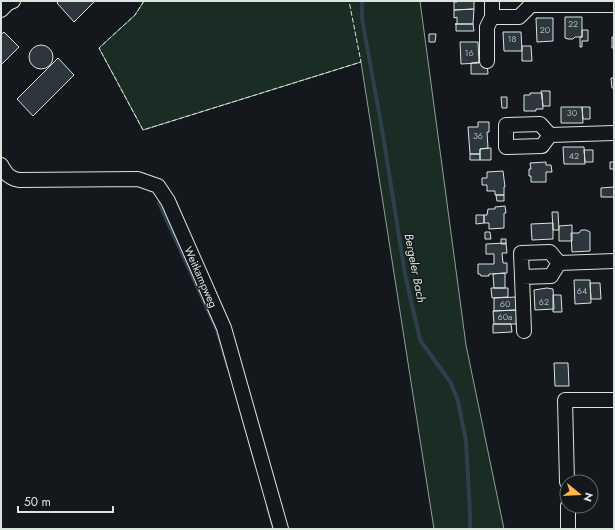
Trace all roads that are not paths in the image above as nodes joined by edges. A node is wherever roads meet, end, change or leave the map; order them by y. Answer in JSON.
{"nodes":[{"id":1,"x":12,"y":1,"type":"edge"},
{"id":2,"x":492,"y":1,"type":"edge"},
{"id":3,"x":529,"y":3,"type":"edge"},
{"id":4,"x":614,"y":4,"type":"edge"},
{"id":5,"x":1,"y":10,"type":"edge"},
{"id":6,"x":492,"y":18,"type":"junction"},
{"id":7,"x":488,"y":61,"type":"dead end"},
{"id":8,"x":614,"y":133,"type":"edge"},
{"id":9,"x":550,"y":135,"type":"dead end"},
{"id":10,"x":1,"y":165,"type":"edge"},
{"id":11,"x":614,"y":262,"type":"edge"},
{"id":12,"x":559,"y":263,"type":"junction"},
{"id":13,"x":522,"y":277,"type":"junction"},
{"id":14,"x":524,"y":331,"type":"dead end"},
{"id":15,"x":614,"y":400,"type":"edge"},
{"id":16,"x":567,"y":474,"type":"edge"},
{"id":17,"x":568,"y":514,"type":"edge"},
{"id":18,"x":281,"y":529,"type":"edge"},
{"id":19,"x":568,"y":529,"type":"edge"}],
"edges":[{"from":1,"to":5,"type":"street"},
{"from":2,"to":6,"type":"street"},
{"from":3,"to":4,"type":"street"},
{"from":3,"to":6,"type":"street"},
{"from":6,"to":7,"type":"street"},
{"from":8,"to":9,"type":"street"},
{"from":10,"to":18,"type":"street","name":"Weitkampweg"},
{"from":11,"to":12,"type":"street"},
{"from":12,"to":13,"type":"street"},
{"from":12,"to":13,"type":"street"},
{"from":13,"to":14,"type":"street"},
{"from":15,"to":16,"type":"street"},
{"from":17,"to":19,"type":"street"}]}
